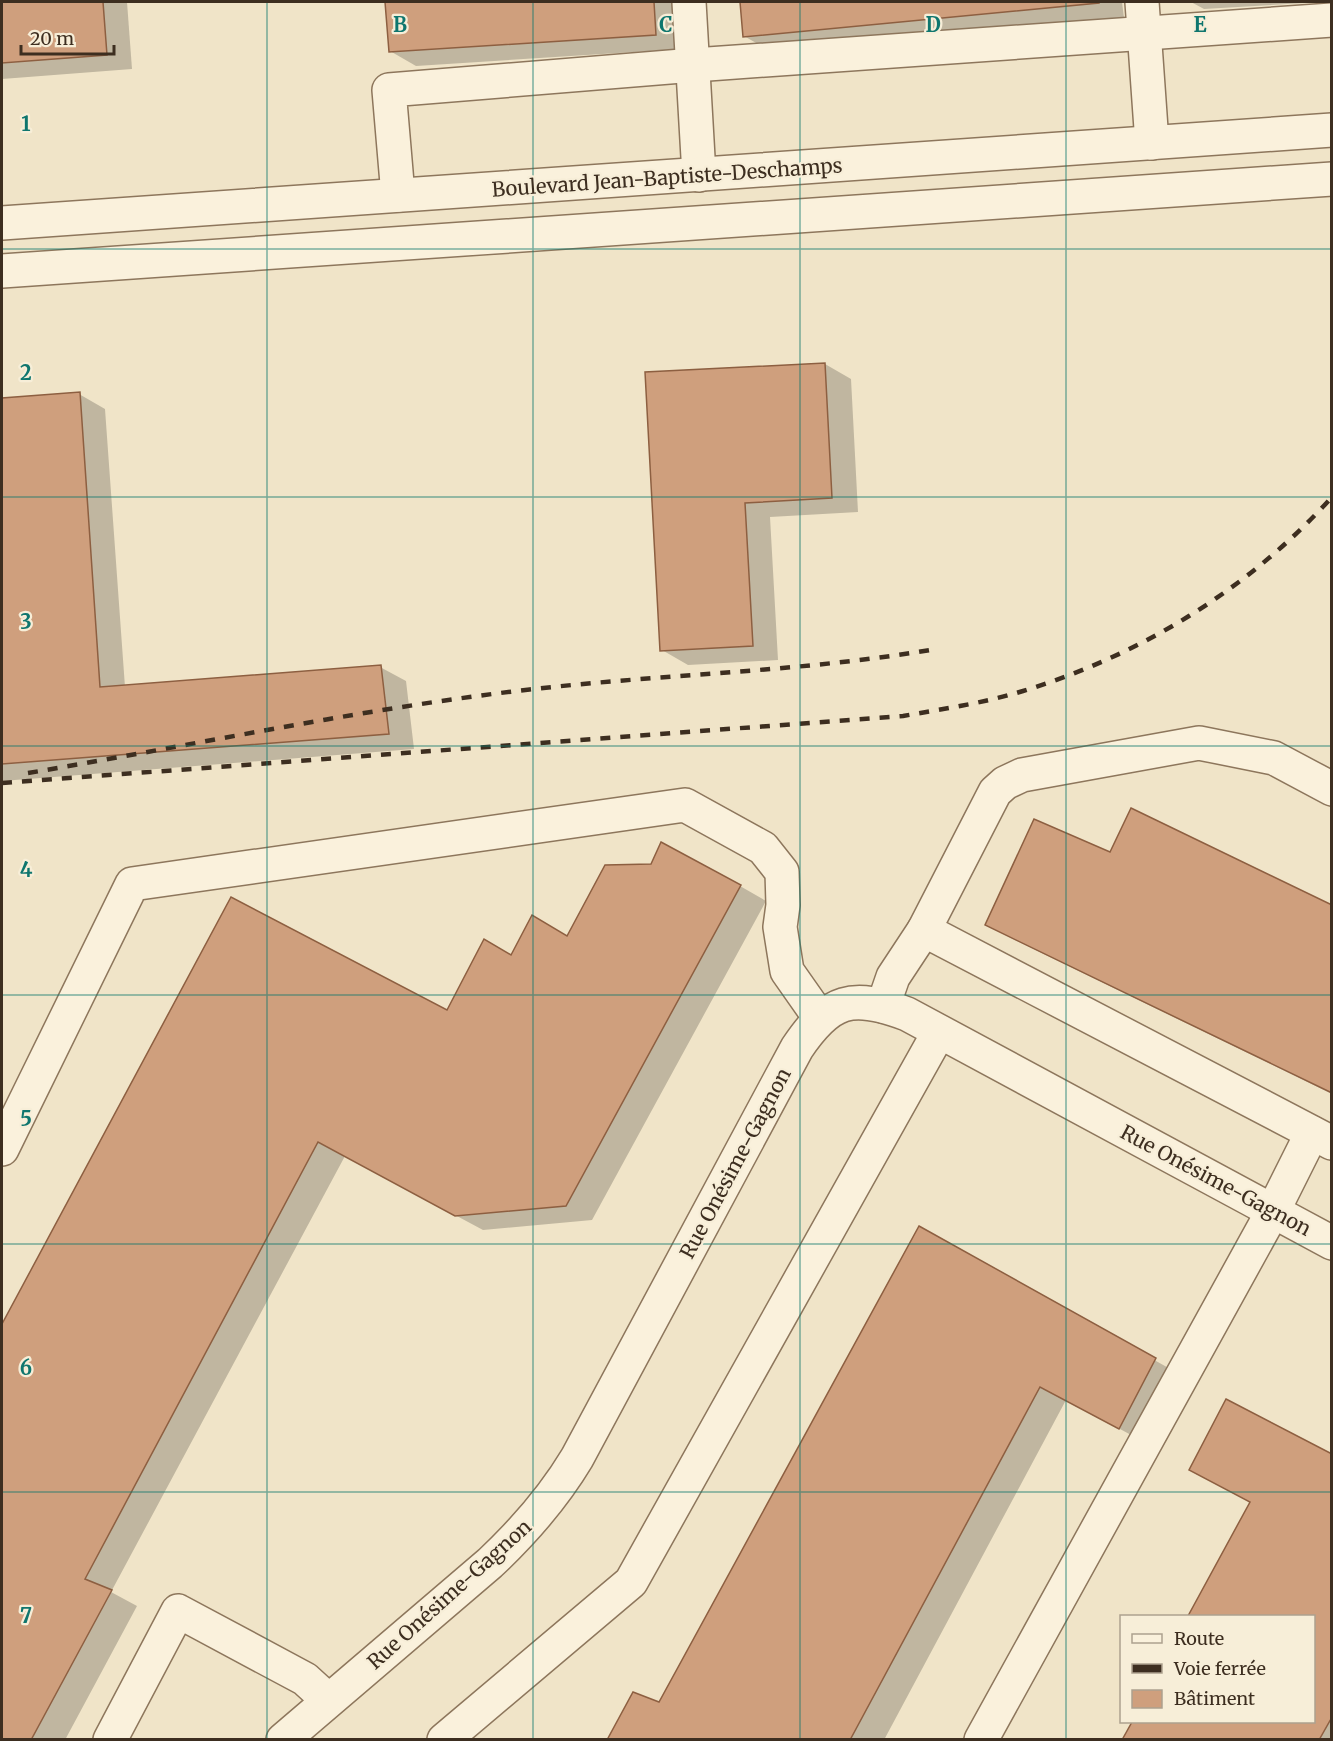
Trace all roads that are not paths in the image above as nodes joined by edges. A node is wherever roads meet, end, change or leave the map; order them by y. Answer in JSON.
{"nodes":[{"id":1,"x":689,"y":2,"type":"edge"},
{"id":2,"x":1143,"y":17,"type":"edge"},
{"id":3,"x":1332,"y":20,"type":"edge"},
{"id":4,"x":694,"y":65,"type":"junction"},
{"id":5,"x":1332,"y":130,"type":"edge"},
{"id":6,"x":1152,"y":143,"type":"junction"},
{"id":7,"x":699,"y":175,"type":"junction"},
{"id":8,"x":1332,"y":179,"type":"edge"},
{"id":9,"x":398,"y":195,"type":"junction"},
{"id":10,"x":136,"y":213,"type":"junction"},
{"id":11,"x":2,"y":223,"type":"edge"},
{"id":12,"x":139,"y":260,"type":"junction"},
{"id":13,"x":2,"y":271,"type":"edge"},
{"id":14,"x":1332,"y":789,"type":"edge"},
{"id":15,"x":924,"y":930,"type":"junction"},
{"id":16,"x":883,"y":1006,"type":"junction"},
{"id":17,"x":820,"y":1018,"type":"junction"},
{"id":18,"x":939,"y":1032,"type":"junction"},
{"id":19,"x":1322,"y":1138,"type":"edge"},
{"id":20,"x":2,"y":1149,"type":"edge"},
{"id":21,"x":1273,"y":1211,"type":"junction"},
{"id":22,"x":1332,"y":1243,"type":"edge"},
{"id":23,"x":328,"y":1700,"type":"junction"},
{"id":24,"x":110,"y":1740,"type":"edge"},
{"id":25,"x":283,"y":1740,"type":"edge"},
{"id":26,"x":444,"y":1740,"type":"edge"},
{"id":27,"x":981,"y":1740,"type":"edge"}],
"edges":[{"from":1,"to":4,"type":"street"},
{"from":2,"to":3,"type":"street"},
{"from":2,"to":4,"type":"street"},
{"from":2,"to":6,"type":"street"},
{"from":4,"to":7,"type":"street"},
{"from":4,"to":9,"type":"street"},
{"from":5,"to":6,"type":"street","name":"Boulevard Jean-Baptiste-Deschamps"},
{"from":6,"to":7,"type":"street","name":"Boulevard Jean-Baptiste-Deschamps"},
{"from":7,"to":9,"type":"street","name":"Boulevard Jean-Baptiste-Deschamps"},
{"from":8,"to":12,"type":"street"},
{"from":9,"to":10,"type":"street","name":"Boulevard Jean-Baptiste-Deschamps"},
{"from":10,"to":11,"type":"street","name":"Boulevard Jean-Baptiste-Deschamps"},
{"from":10,"to":12,"type":"street"},
{"from":12,"to":13,"type":"street"},
{"from":14,"to":15,"type":"street"},
{"from":15,"to":16,"type":"street"},
{"from":15,"to":19,"type":"street"},
{"from":16,"to":17,"type":"street","name":"Rue Onésime-Gagnon"},
{"from":16,"to":18,"type":"street","name":"Rue Onésime-Gagnon"},
{"from":17,"to":20,"type":"street"},
{"from":17,"to":23,"type":"street","name":"Rue Onésime-Gagnon"},
{"from":18,"to":21,"type":"street","name":"Rue Onésime-Gagnon"},
{"from":18,"to":26,"type":"street"},
{"from":19,"to":21,"type":"street"},
{"from":21,"to":22,"type":"street","name":"Rue Onésime-Gagnon"},
{"from":21,"to":27,"type":"street"},
{"from":23,"to":24,"type":"street"},
{"from":23,"to":25,"type":"street","name":"Rue Onésime-Gagnon"}]}
